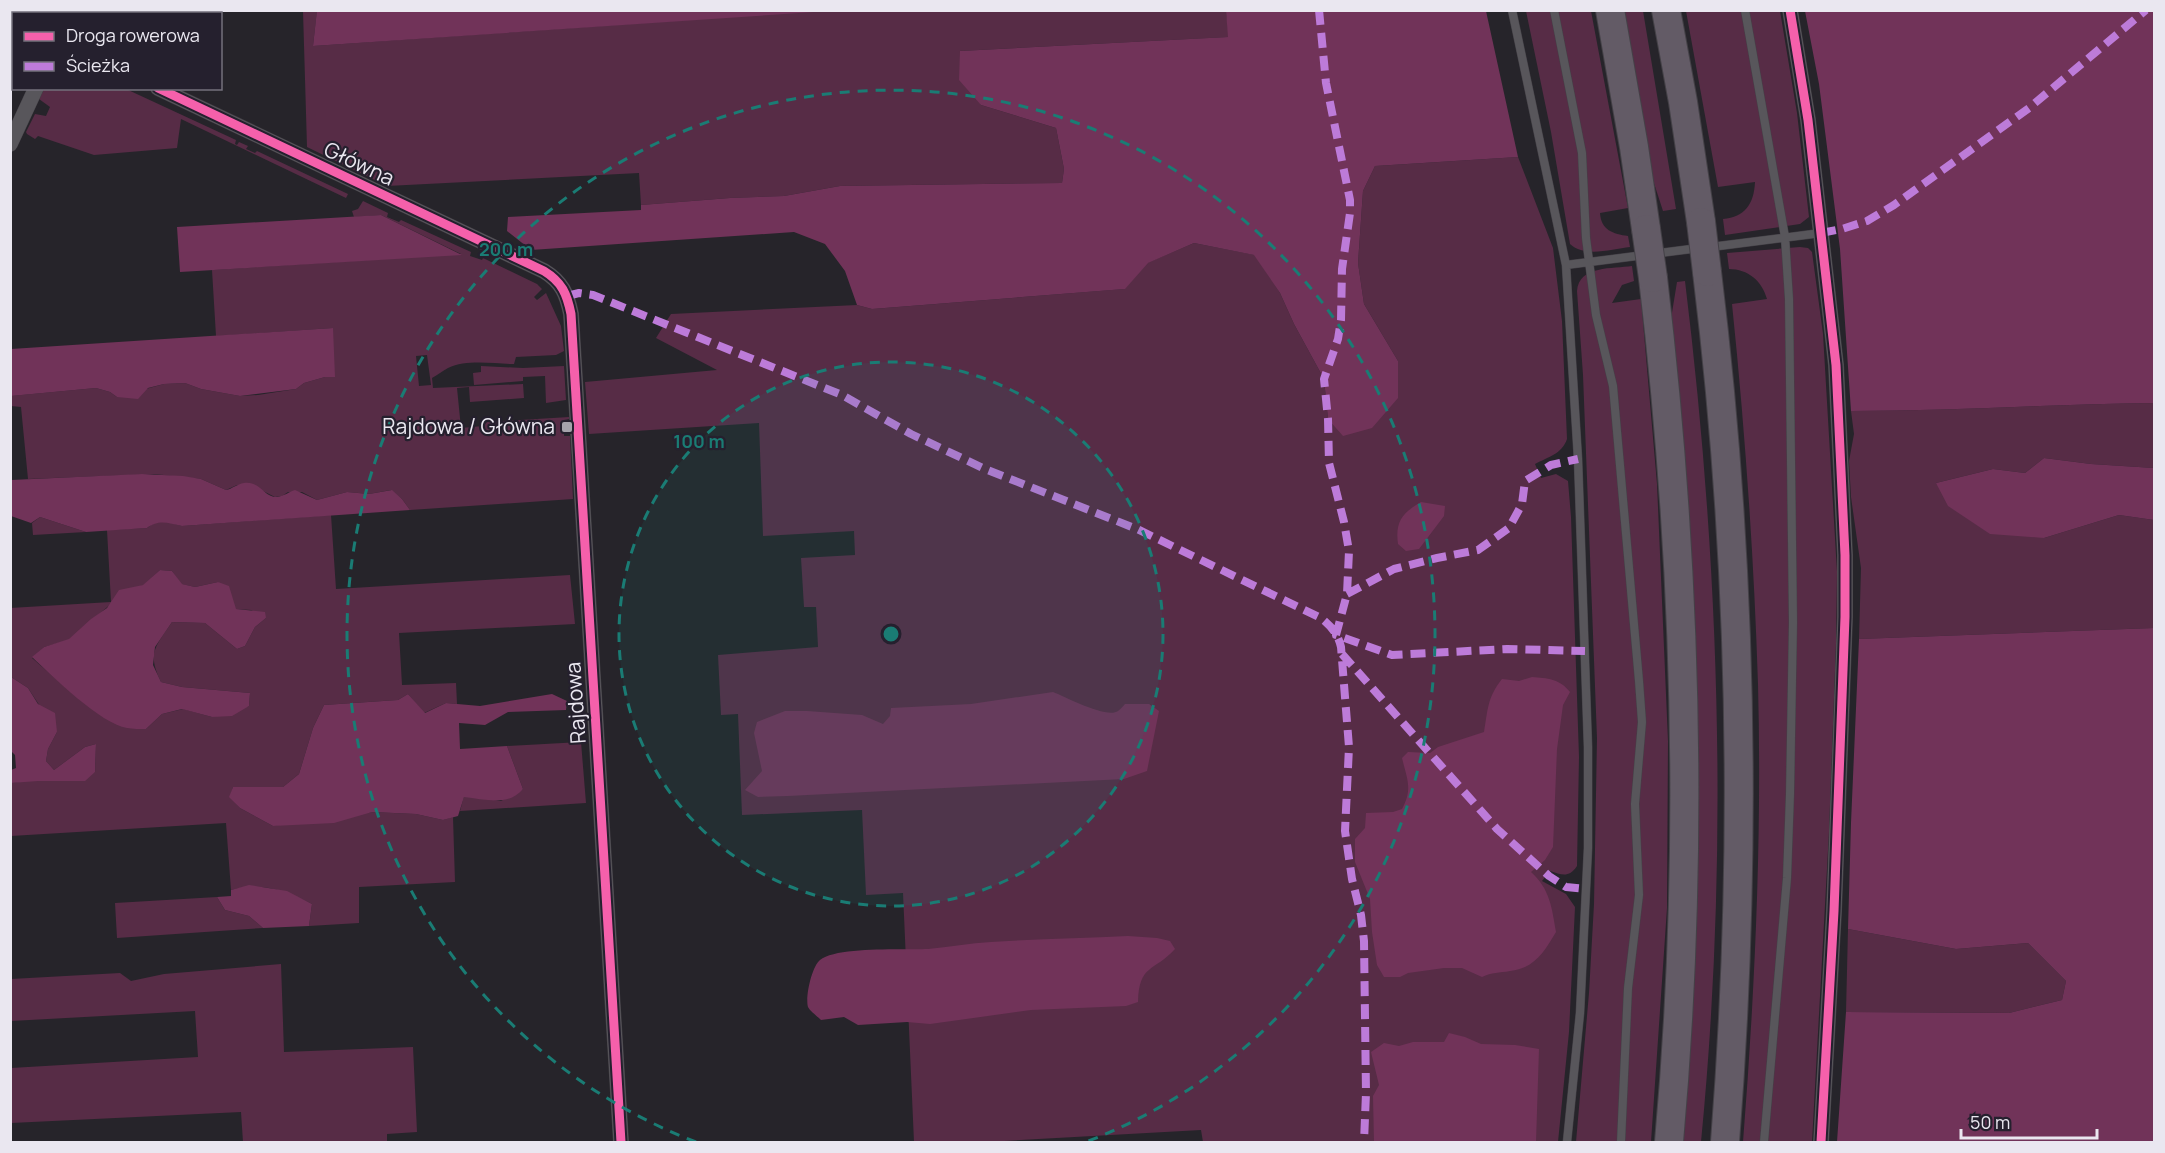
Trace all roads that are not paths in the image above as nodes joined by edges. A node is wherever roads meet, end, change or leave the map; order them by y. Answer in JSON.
{"nodes":[{"id":1,"x":1512,"y":10,"type":"edge"},
{"id":2,"x":1554,"y":10,"type":"edge"},
{"id":3,"x":1610,"y":10,"type":"edge"},
{"id":4,"x":1666,"y":10,"type":"edge"},
{"id":5,"x":1745,"y":10,"type":"edge"},
{"id":6,"x":1790,"y":10,"type":"edge"},
{"id":7,"x":35,"y":90,"type":"edge"},
{"id":8,"x":162,"y":90,"type":"edge"},
{"id":9,"x":10,"y":144,"type":"edge"},
{"id":10,"x":1821,"y":232,"type":"junction"},
{"id":11,"x":1785,"y":237,"type":"junction"},
{"id":12,"x":1589,"y":263,"type":"junction"},
{"id":13,"x":1566,"y":265,"type":"junction"},
{"id":14,"x":544,"y":271,"type":"joint"},
{"id":15,"x":621,"y":1143,"type":"edge"},
{"id":16,"x":1567,"y":1143,"type":"edge"},
{"id":17,"x":1621,"y":1143,"type":"edge"},
{"id":18,"x":1669,"y":1143,"type":"edge"},
{"id":19,"x":1725,"y":1143,"type":"edge"},
{"id":20,"x":1764,"y":1143,"type":"edge"},
{"id":21,"x":1821,"y":1143,"type":"edge"}],
"edges":[{"from":1,"to":13,"type":"lane"},
{"from":2,"to":12,"type":"lane"},
{"from":3,"to":18,"type":"highway","bridge":true},
{"from":4,"to":19,"type":"highway","bridge":true},
{"from":5,"to":11,"type":"lane"},
{"from":6,"to":10,"type":"street"},
{"from":7,"to":9,"type":"street"},
{"from":8,"to":14,"type":"street","name":"Główna"},
{"from":10,"to":11,"type":"lane"},
{"from":10,"to":21,"type":"street"},
{"from":11,"to":12,"type":"lane"},
{"from":11,"to":20,"type":"lane"},
{"from":12,"to":13,"type":"lane"},
{"from":12,"to":17,"type":"lane"},
{"from":13,"to":16,"type":"lane"},
{"from":14,"to":15,"type":"street","name":"Rajdowa"}]}
